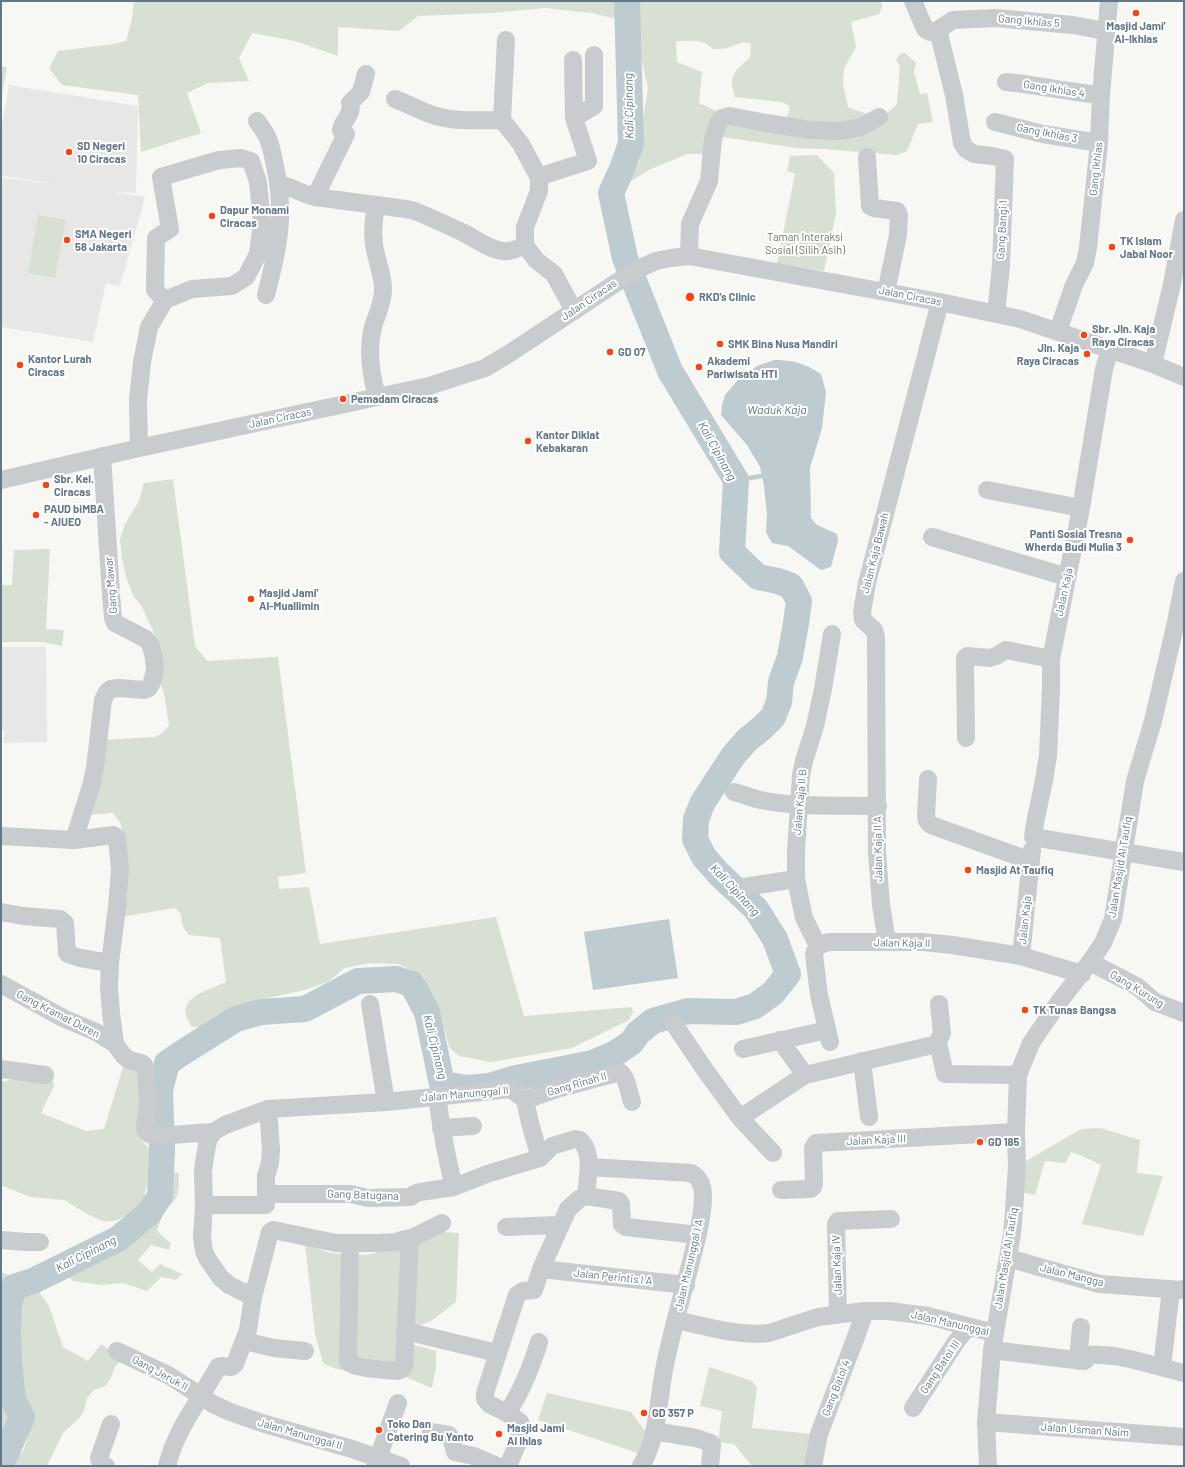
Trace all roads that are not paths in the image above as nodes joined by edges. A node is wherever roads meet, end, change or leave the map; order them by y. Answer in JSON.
{"nodes":[{"id":1,"x":913,"y":1,"type":"edge"},
{"id":2,"x":1109,"y":1,"type":"edge"},
{"id":3,"x":938,"y":30,"type":"junction"},
{"id":4,"x":1105,"y":30,"type":"junction"},
{"id":5,"x":506,"y":40,"type":"dead end"},
{"id":6,"x":594,"y":55,"type":"dead end"},
{"id":7,"x":573,"y":60,"type":"dead end"},
{"id":8,"x":366,"y":74,"type":"dead end"},
{"id":9,"x":1006,"y":82,"type":"dead end"},
{"id":10,"x":1101,"y":96,"type":"junction"},
{"id":11,"x":395,"y":99,"type":"dead end"},
{"id":12,"x":879,"y":117,"type":"dead end"},
{"id":13,"x":574,"y":118,"type":"junction"},
{"id":14,"x":502,"y":120,"type":"junction"},
{"id":15,"x":258,"y":121,"type":"dead end"},
{"id":16,"x":994,"y":122,"type":"dead end"},
{"id":17,"x":1099,"y":143,"type":"junction"},
{"id":18,"x":867,"y":157,"type":"dead end"},
{"id":19,"x":538,"y":177,"type":"junction"},
{"id":20,"x":279,"y":184,"type":"junction"},
{"id":21,"x":315,"y":197,"type":"junction"},
{"id":22,"x":376,"y":205,"type":"junction"},
{"id":23,"x":1184,"y":220,"type":"edge"},
{"id":24,"x":525,"y":244,"type":"junction"},
{"id":25,"x":689,"y":256,"type":"junction"},
{"id":26,"x":886,"y":292,"type":"junction"},
{"id":27,"x":266,"y":295,"type":"dead end"},
{"id":28,"x":165,"y":300,"type":"junction"},
{"id":29,"x":940,"y":302,"type":"junction"},
{"id":30,"x":574,"y":311,"type":"junction"},
{"id":31,"x":996,"y":314,"type":"junction"},
{"id":32,"x":1058,"y":331,"type":"junction"},
{"id":33,"x":1110,"y":349,"type":"junction"},
{"id":34,"x":1153,"y":364,"type":"junction"},
{"id":35,"x":1184,"y":376,"type":"edge"},
{"id":36,"x":378,"y":397,"type":"junction"},
{"id":37,"x":139,"y":448,"type":"junction"},
{"id":38,"x":102,"y":456,"type":"junction"},
{"id":39,"x":1,"y":480,"type":"edge"},
{"id":40,"x":987,"y":490,"type":"dead end"},
{"id":41,"x":1081,"y":508,"type":"junction"},
{"id":42,"x":932,"y":537,"type":"dead end"},
{"id":43,"x":1067,"y":577,"type":"junction"},
{"id":44,"x":1184,"y":581,"type":"edge"},
{"id":45,"x":1180,"y":623,"type":"edge"},
{"id":46,"x":832,"y":634,"type":"dead end"},
{"id":47,"x":1051,"y":659,"type":"junction"},
{"id":48,"x":966,"y":738,"type":"dead end"},
{"id":49,"x":928,"y":779,"type":"dead end"},
{"id":50,"x":734,"y":792,"type":"dead end"},
{"id":51,"x":799,"y":805,"type":"junction"},
{"id":52,"x":878,"y":806,"type":"junction"},
{"id":53,"x":1,"y":836,"type":"edge"},
{"id":54,"x":1034,"y":837,"type":"junction"},
{"id":55,"x":74,"y":840,"type":"junction"},
{"id":56,"x":1124,"y":851,"type":"junction"},
{"id":57,"x":1031,"y":860,"type":"junction"},
{"id":58,"x":1184,"y":862,"type":"edge"},
{"id":59,"x":796,"y":879,"type":"junction"},
{"id":60,"x":744,"y":887,"type":"dead end"},
{"id":61,"x":1,"y":912,"type":"edge"},
{"id":62,"x":886,"y":942,"type":"junction"},
{"id":63,"x":818,"y":946,"type":"junction"},
{"id":64,"x":1021,"y":956,"type":"junction"},
{"id":65,"x":110,"y":962,"type":"junction"},
{"id":66,"x":1086,"y":968,"type":"junction"},
{"id":67,"x":1,"y":984,"type":"edge"},
{"id":68,"x":370,"y":1004,"type":"dead end"},
{"id":69,"x":939,"y":1004,"type":"dead end"},
{"id":70,"x":1184,"y":1013,"type":"edge"},
{"id":71,"x":674,"y":1024,"type":"dead end"},
{"id":72,"x":780,"y":1040,"type":"junction"},
{"id":73,"x":115,"y":1044,"type":"junction"},
{"id":74,"x":936,"y":1045,"type":"junction"},
{"id":75,"x":743,"y":1049,"type":"dead end"},
{"id":76,"x":862,"y":1061,"type":"junction"},
{"id":77,"x":1,"y":1069,"type":"edge"},
{"id":78,"x":45,"y":1075,"type":"dead end"},
{"id":79,"x":805,"y":1075,"type":"junction"},
{"id":80,"x":1018,"y":1075,"type":"junction"},
{"id":81,"x":437,"y":1096,"type":"junction"},
{"id":82,"x":525,"y":1100,"type":"junction"},
{"id":83,"x":386,"y":1102,"type":"junction"},
{"id":84,"x":632,"y":1102,"type":"dead end"},
{"id":85,"x":268,"y":1109,"type":"junction"},
{"id":86,"x":869,"y":1117,"type":"dead end"},
{"id":87,"x":740,"y":1118,"type":"junction"},
{"id":88,"x":473,"y":1126,"type":"dead end"},
{"id":89,"x":441,"y":1128,"type":"junction"},
{"id":90,"x":213,"y":1132,"type":"junction"},
{"id":91,"x":1016,"y":1132,"type":"junction"},
{"id":92,"x":773,"y":1153,"type":"dead end"},
{"id":93,"x":540,"y":1158,"type":"junction"},
{"id":94,"x":589,"y":1168,"type":"junction"},
{"id":95,"x":454,"y":1187,"type":"junction"},
{"id":96,"x":781,"y":1190,"type":"dead end"},
{"id":97,"x":266,"y":1194,"type":"junction"},
{"id":98,"x":586,"y":1196,"type":"junction"},
{"id":99,"x":204,"y":1205,"type":"junction"},
{"id":100,"x":891,"y":1219,"type":"dead end"},
{"id":101,"x":442,"y":1223,"type":"dead end"},
{"id":102,"x":560,"y":1225,"type":"junction"},
{"id":103,"x":506,"y":1227,"type":"dead end"},
{"id":104,"x":698,"y":1235,"type":"junction"},
{"id":105,"x":410,"y":1238,"type":"junction"},
{"id":106,"x":1,"y":1240,"type":"edge"},
{"id":107,"x":40,"y":1242,"type":"dead end"},
{"id":108,"x":350,"y":1244,"type":"junction"},
{"id":109,"x":1008,"y":1258,"type":"junction"},
{"id":110,"x":541,"y":1269,"type":"junction"},
{"id":111,"x":686,"y":1285,"type":"junction"},
{"id":112,"x":1178,"y":1289,"type":"edge"},
{"id":113,"x":253,"y":1297,"type":"junction"},
{"id":114,"x":864,"y":1311,"type":"junction"},
{"id":115,"x":838,"y":1314,"type":"junction"},
{"id":116,"x":676,"y":1320,"type":"junction"},
{"id":117,"x":968,"y":1327,"type":"junction"},
{"id":118,"x":1081,"y":1327,"type":"dead end"},
{"id":119,"x":405,"y":1331,"type":"junction"},
{"id":120,"x":244,"y":1341,"type":"junction"},
{"id":121,"x":539,"y":1342,"type":"dead end"},
{"id":122,"x":993,"y":1342,"type":"junction"},
{"id":123,"x":117,"y":1351,"type":"dead end"},
{"id":124,"x":305,"y":1351,"type":"dead end"},
{"id":125,"x":497,"y":1353,"type":"junction"},
{"id":126,"x":1078,"y":1361,"type":"junction"},
{"id":127,"x":1162,"y":1367,"type":"junction"},
{"id":128,"x":1184,"y":1372,"type":"edge"},
{"id":129,"x":201,"y":1397,"type":"junction"},
{"id":130,"x":398,"y":1403,"type":"dead end"},
{"id":131,"x":912,"y":1408,"type":"dead end"},
{"id":132,"x":506,"y":1414,"type":"junction"},
{"id":133,"x":986,"y":1422,"type":"junction"},
{"id":134,"x":111,"y":1424,"type":"dead end"},
{"id":135,"x":654,"y":1431,"type":"junction"},
{"id":136,"x":430,"y":1432,"type":"dead end"},
{"id":137,"x":1184,"y":1438,"type":"edge"},
{"id":138,"x":453,"y":1459,"type":"edge"},
{"id":139,"x":377,"y":1462,"type":"edge"},
{"id":140,"x":106,"y":1466,"type":"edge"},
{"id":141,"x":168,"y":1466,"type":"edge"},
{"id":142,"x":401,"y":1466,"type":"edge"},
{"id":143,"x":498,"y":1466,"type":"edge"},
{"id":144,"x":508,"y":1466,"type":"edge"},
{"id":145,"x":641,"y":1466,"type":"edge"},
{"id":146,"x":710,"y":1466,"type":"edge"},
{"id":147,"x":813,"y":1466,"type":"edge"},
{"id":148,"x":988,"y":1466,"type":"edge"}],
"edges":[{"from":1,"to":3,"type":"street"},
{"from":2,"to":4,"type":"street","name":"Gang Ikhlas"},
{"from":3,"to":4,"type":"street","name":"Gang Ikhlas 5"},
{"from":3,"to":31,"type":"street","name":"Gang Bangi 1"},
{"from":4,"to":10,"type":"street","name":"Gang Ikhlas"},
{"from":5,"to":14,"type":"street"},
{"from":6,"to":13,"type":"street"},
{"from":7,"to":13,"type":"street"},
{"from":8,"to":21,"type":"street"},
{"from":9,"to":10,"type":"street","name":"Gang Ikhlas 4"},
{"from":10,"to":17,"type":"street","name":"Gang Ikhlas"},
{"from":11,"to":14,"type":"street"},
{"from":12,"to":25,"type":"street"},
{"from":13,"to":19,"type":"street"},
{"from":14,"to":19,"type":"street"},
{"from":15,"to":20,"type":"street"},
{"from":16,"to":17,"type":"street","name":"Gang Ikhlas 3"},
{"from":17,"to":32,"type":"street","name":"Gang Ikhlas"},
{"from":18,"to":26,"type":"street"},
{"from":19,"to":24,"type":"street"},
{"from":20,"to":21,"type":"street"},
{"from":20,"to":27,"type":"street"},
{"from":21,"to":22,"type":"street"},
{"from":22,"to":24,"type":"street"},
{"from":22,"to":36,"type":"street"},
{"from":23,"to":34,"type":"street"},
{"from":24,"to":30,"type":"street"},
{"from":25,"to":26,"type":"street","name":"Jalan Ciracas"},
{"from":25,"to":30,"type":"street","name":"Jalan Ciracas"},
{"from":26,"to":29,"type":"street","name":"Jalan Ciracas"},
{"from":28,"to":28,"type":"street"},
{"from":28,"to":37,"type":"street"},
{"from":29,"to":31,"type":"street","name":"Jalan Ciracas"},
{"from":29,"to":52,"type":"street","name":"Jalan Kaja Bawah"},
{"from":30,"to":36,"type":"street","name":"Jalan Ciracas"},
{"from":31,"to":32,"type":"street","name":"Jalan Ciracas"},
{"from":32,"to":33,"type":"street","name":"Jalan Ciracas"},
{"from":33,"to":34,"type":"street","name":"Jalan Ciracas"},
{"from":33,"to":41,"type":"street","name":"Jalan Kaja"},
{"from":34,"to":35,"type":"street","name":"Jalan Ciracas"},
{"from":36,"to":37,"type":"street","name":"Jalan Ciracas"},
{"from":37,"to":38,"type":"street","name":"Jalan Ciracas"},
{"from":38,"to":39,"type":"street","name":"Jalan Ciracas"},
{"from":38,"to":55,"type":"street","name":"Gang Mawar"},
{"from":40,"to":41,"type":"street"},
{"from":41,"to":43,"type":"street","name":"Jalan Kaja"},
{"from":42,"to":43,"type":"street"},
{"from":43,"to":47,"type":"street","name":"Jalan Kaja"},
{"from":44,"to":45,"type":"street","name":"Jalan Masjid Al Taufiq"},
{"from":45,"to":56,"type":"street","name":"Jalan Masjid Al Taufiq"},
{"from":46,"to":51,"type":"street","name":"Jalan Kaja II B"},
{"from":47,"to":48,"type":"street"},
{"from":47,"to":54,"type":"street","name":"Jalan Kaja"},
{"from":49,"to":57,"type":"street"},
{"from":50,"to":51,"type":"street","name":"Jalan Kaja II A"},
{"from":51,"to":52,"type":"street","name":"Jalan Kaja II A"},
{"from":51,"to":59,"type":"street","name":"Jalan Kaja II B"},
{"from":52,"to":62,"type":"street","name":"Jalan Kaja II A"},
{"from":53,"to":55,"type":"street"},
{"from":54,"to":56,"type":"street"},
{"from":54,"to":57,"type":"street","name":"Jalan Kaja"},
{"from":55,"to":65,"type":"street"},
{"from":56,"to":58,"type":"street"},
{"from":56,"to":66,"type":"street","name":"Jalan Masjid Al Taufiq"},
{"from":57,"to":64,"type":"street","name":"Jalan Kaja"},
{"from":59,"to":60,"type":"street"},
{"from":59,"to":63,"type":"street","name":"Jalan Kaja II B"},
{"from":61,"to":65,"type":"street"},
{"from":62,"to":63,"type":"street","name":"Jalan Kaja II"},
{"from":62,"to":64,"type":"street","name":"Jalan Kaja II"},
{"from":63,"to":72,"type":"street"},
{"from":64,"to":66,"type":"street","name":"Jalan Kaja II"},
{"from":65,"to":73,"type":"street"},
{"from":66,"to":70,"type":"street","name":"Gang Kurung"},
{"from":66,"to":80,"type":"street","name":"Jalan Masjid Al Taufiq"},
{"from":67,"to":73,"type":"street","name":"Gang Kramat Duren"},
{"from":68,"to":83,"type":"street"},
{"from":69,"to":74,"type":"street"},
{"from":71,"to":87,"type":"street"},
{"from":72,"to":75,"type":"street"},
{"from":72,"to":79,"type":"street"},
{"from":73,"to":90,"type":"street","name":"Gang Kramat Duren"},
{"from":74,"to":76,"type":"street"},
{"from":74,"to":80,"type":"street"},
{"from":76,"to":79,"type":"street"},
{"from":76,"to":86,"type":"street"},
{"from":77,"to":78,"type":"street"},
{"from":79,"to":87,"type":"street"},
{"from":80,"to":91,"type":"street","name":"Jalan Masjid Al Taufiq"},
{"from":81,"to":82,"type":"street","name":"Jalan Manunggal II"},
{"from":81,"to":83,"type":"street","name":"Jalan Manunggal II"},
{"from":81,"to":89,"type":"street"},
{"from":82,"to":84,"type":"street","name":"Gang Rinah II"},
{"from":82,"to":93,"type":"street","name":"Jalan Manunggal II"},
{"from":83,"to":85,"type":"street","name":"Jalan Manunggal II"},
{"from":85,"to":90,"type":"street","name":"Jalan Manunggal II"},
{"from":85,"to":97,"type":"street"},
{"from":87,"to":92,"type":"street"},
{"from":88,"to":89,"type":"street"},
{"from":89,"to":95,"type":"street"},
{"from":90,"to":99,"type":"street"},
{"from":91,"to":96,"type":"street","name":"Jalan Kaja III"},
{"from":91,"to":109,"type":"street","name":"Jalan Masjid Al Taufiq"},
{"from":93,"to":94,"type":"street"},
{"from":93,"to":95,"type":"street","name":"Gang Batugana"},
{"from":94,"to":98,"type":"street"},
{"from":94,"to":104,"type":"street","name":"Jalan Manunggal I A"},
{"from":95,"to":97,"type":"street","name":"Gang Batugana"},
{"from":97,"to":99,"type":"street"},
{"from":98,"to":102,"type":"street"},
{"from":98,"to":104,"type":"street"},
{"from":99,"to":113,"type":"street"},
{"from":100,"to":115,"type":"street","name":"Jalan Kaja IV"},
{"from":101,"to":105,"type":"street"},
{"from":102,"to":103,"type":"street"},
{"from":102,"to":110,"type":"street"},
{"from":104,"to":111,"type":"street","name":"Jalan Manunggal I A"},
{"from":105,"to":108,"type":"street"},
{"from":105,"to":119,"type":"street"},
{"from":106,"to":107,"type":"street"},
{"from":108,"to":113,"type":"street"},
{"from":108,"to":119,"type":"street"},
{"from":109,"to":112,"type":"street","name":"Jalan Mangga"},
{"from":109,"to":122,"type":"street","name":"Jalan Masjid Al Taufiq"},
{"from":110,"to":111,"type":"street","name":"Jalan Perintis I A"},
{"from":110,"to":125,"type":"street"},
{"from":111,"to":116,"type":"street","name":"Jalan Manunggal I A"},
{"from":112,"to":127,"type":"street"},
{"from":113,"to":120,"type":"street"},
{"from":114,"to":115,"type":"street","name":"Jalan Manunggal"},
{"from":114,"to":117,"type":"street","name":"Jalan Manunggal"},
{"from":114,"to":147,"type":"street","name":"Gang Batol 4"},
{"from":115,"to":116,"type":"street","name":"Jalan Manunggal"},
{"from":116,"to":135,"type":"street"},
{"from":117,"to":122,"type":"street","name":"Jalan Manunggal"},
{"from":117,"to":131,"type":"street","name":"Gang Batol III"},
{"from":118,"to":126,"type":"street"},
{"from":119,"to":125,"type":"street"},
{"from":120,"to":124,"type":"street"},
{"from":120,"to":129,"type":"street"},
{"from":121,"to":132,"type":"street"},
{"from":122,"to":126,"type":"street","name":"Jalan Manunggal"},
{"from":122,"to":133,"type":"street","name":"Jalan Masjid Al Taufiq"},
{"from":123,"to":129,"type":"street","name":"Gang Jeruk II"},
{"from":125,"to":132,"type":"street"},
{"from":126,"to":127,"type":"street"},
{"from":127,"to":128,"type":"street"},
{"from":129,"to":139,"type":"street","name":"Jalan Manunggal II"},
{"from":129,"to":141,"type":"street"},
{"from":130,"to":139,"type":"street"},
{"from":132,"to":144,"type":"street"},
{"from":133,"to":137,"type":"street","name":"Jalan Usman Naim"},
{"from":133,"to":148,"type":"street","name":"Jalan Masjid Al Taufiq"},
{"from":134,"to":140,"type":"street"},
{"from":135,"to":145,"type":"street"},
{"from":135,"to":146,"type":"street"},
{"from":136,"to":138,"type":"street"},
{"from":138,"to":143,"type":"street"},
{"from":139,"to":142,"type":"street","name":"Jalan Manunggal II"}]}
